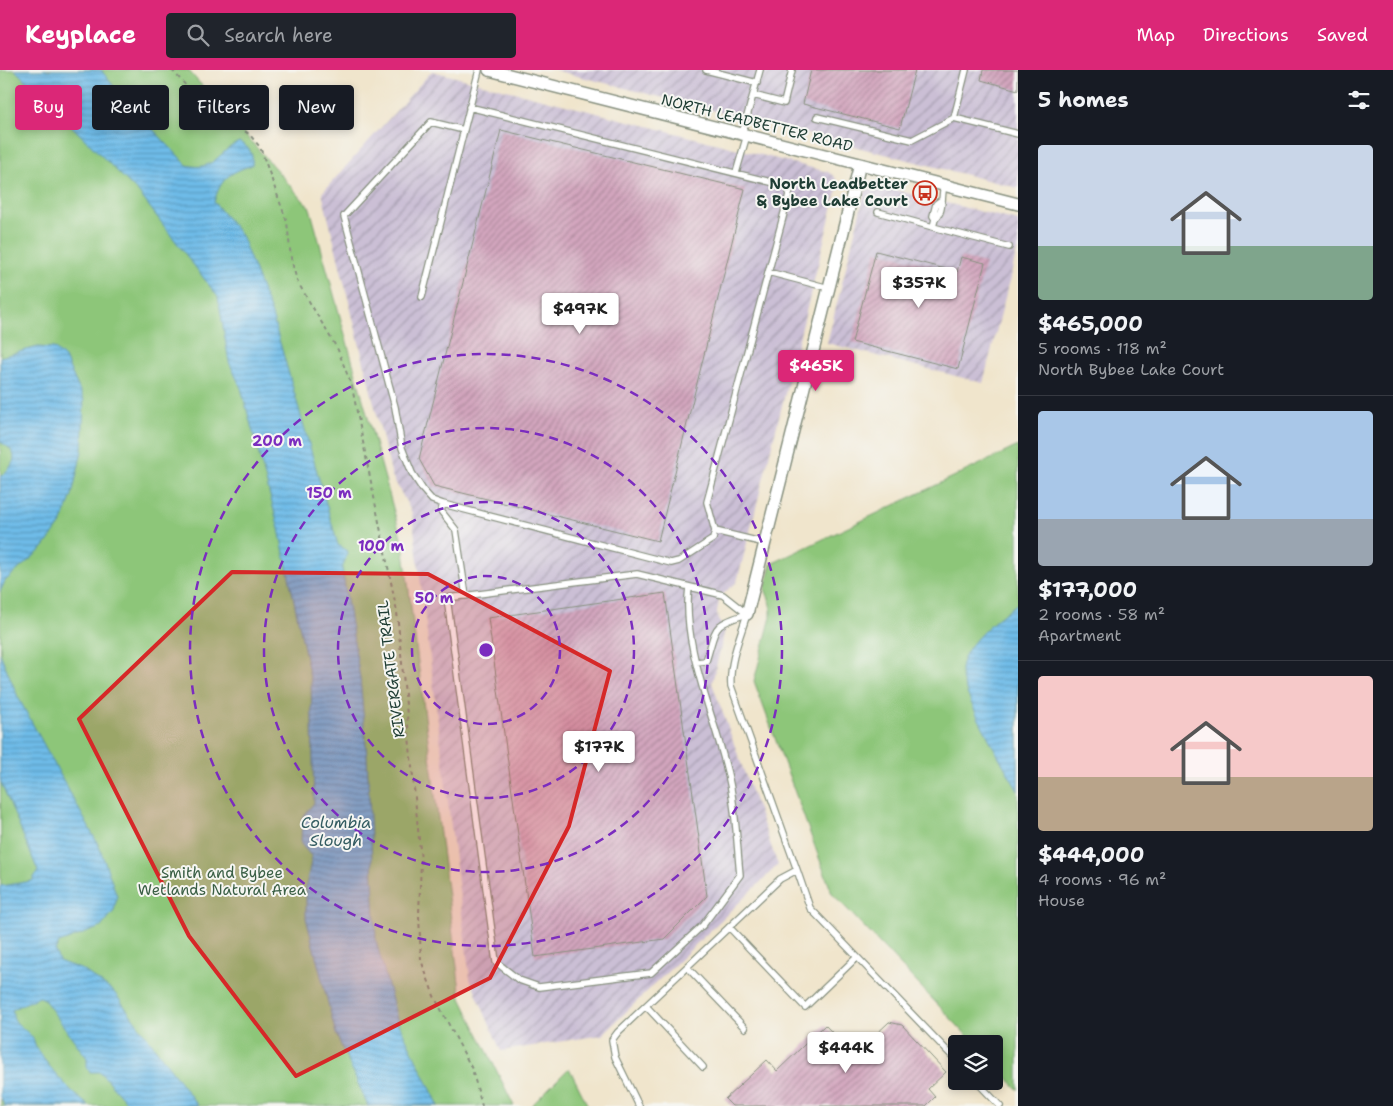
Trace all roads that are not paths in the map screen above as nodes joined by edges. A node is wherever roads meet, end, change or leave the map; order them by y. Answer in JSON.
{"nodes":[{"id":1,"x":479,"y":70,"type":"edge"},
{"id":2,"x":488,"y":70,"type":"edge"},
{"id":3,"x":706,"y":70,"type":"edge"},
{"id":4,"x":760,"y":70,"type":"edge"},
{"id":5,"x":792,"y":70,"type":"edge"},
{"id":6,"x":966,"y":70,"type":"edge"},
{"id":7,"x":757,"y":83,"type":"junction"},
{"id":8,"x":753,"y":95,"type":"junction"},
{"id":9,"x":470,"y":107,"type":"junction"},
{"id":10,"x":817,"y":117,"type":"dead end"},
{"id":11,"x":954,"y":118,"type":"junction"},
{"id":12,"x":464,"y":130,"type":"junction"},
{"id":13,"x":1018,"y":134,"type":"edge"},
{"id":14,"x":745,"y":135,"type":"junction"},
{"id":15,"x":860,"y":164,"type":"junction"},
{"id":16,"x":736,"y":173,"type":"junction"},
{"id":17,"x":944,"y":185,"type":"junction"},
{"id":18,"x":1018,"y":204,"type":"edge"},
{"id":19,"x":878,"y":212,"type":"dead end"},
{"id":20,"x":934,"y":227,"type":"junction"},
{"id":21,"x":1009,"y":247,"type":"dead end"},
{"id":22,"x":768,"y":272,"type":"junction"},
{"id":23,"x":829,"y":288,"type":"junction"},
{"id":24,"x":422,"y":297,"type":"dead end"},
{"id":25,"x":443,"y":504,"type":"junction"},
{"id":26,"x":715,"y":531,"type":"junction"},
{"id":27,"x":765,"y":543,"type":"junction"},
{"id":28,"x":689,"y":587,"type":"junction"},
{"id":29,"x":466,"y":596,"type":"junction"},
{"id":30,"x":747,"y":614,"type":"junction"},
{"id":31,"x":696,"y":662,"type":"junction"},
{"id":32,"x":797,"y":870,"type":"junction"},
{"id":33,"x":729,"y":927,"type":"junction"},
{"id":34,"x":857,"y":957,"type":"junction"},
{"id":35,"x":687,"y":967,"type":"junction"},
{"id":36,"x":646,"y":1006,"type":"junction"},
{"id":37,"x":745,"y":1028,"type":"dead end"},
{"id":38,"x":948,"y":1052,"type":"edge"},
{"id":39,"x":704,"y":1068,"type":"dead end"},
{"id":40,"x":985,"y":1090,"type":"edge"},
{"id":41,"x":638,"y":1106,"type":"edge"},
{"id":42,"x":1000,"y":1106,"type":"edge"}],
"edges":[{"from":1,"to":9,"type":"lane"},
{"from":2,"to":14,"type":"street","name":"NORTH LEADBETTER ROAD"},
{"from":3,"to":7,"type":"lane"},
{"from":4,"to":7,"type":"lane"},
{"from":5,"to":8,"type":"lane"},
{"from":6,"to":11,"type":"lane"},
{"from":7,"to":8,"type":"lane"},
{"from":8,"to":14,"type":"lane"},
{"from":9,"to":12,"type":"lane"},
{"from":9,"to":16,"type":"lane"},
{"from":10,"to":11,"type":"lane"},
{"from":11,"to":13,"type":"lane"},
{"from":12,"to":24,"type":"lane"},
{"from":12,"to":25,"type":"lane"},
{"from":14,"to":15,"type":"street","name":"NORTH LEADBETTER ROAD"},
{"from":14,"to":16,"type":"lane"},
{"from":15,"to":17,"type":"street","name":"NORTH LEADBETTER ROAD"},
{"from":15,"to":23,"type":"street"},
{"from":16,"to":22,"type":"lane"},
{"from":17,"to":18,"type":"street","name":"NORTH LEADBETTER ROAD"},
{"from":17,"to":20,"type":"lane"},
{"from":19,"to":20,"type":"lane"},
{"from":20,"to":21,"type":"lane"},
{"from":22,"to":23,"type":"lane"},
{"from":22,"to":26,"type":"lane"},
{"from":23,"to":27,"type":"street"},
{"from":25,"to":26,"type":"lane"},
{"from":25,"to":29,"type":"lane"},
{"from":26,"to":27,"type":"lane"},
{"from":27,"to":30,"type":"street"},
{"from":28,"to":29,"type":"lane"},
{"from":28,"to":30,"type":"lane"},
{"from":28,"to":31,"type":"lane"},
{"from":29,"to":31,"type":"lane"},
{"from":30,"to":31,"type":"lane"},
{"from":30,"to":32,"type":"lane"},
{"from":32,"to":33,"type":"lane"},
{"from":32,"to":34,"type":"lane"},
{"from":33,"to":34,"type":"lane"},
{"from":33,"to":35,"type":"lane"},
{"from":34,"to":38,"type":"lane"},
{"from":35,"to":36,"type":"lane"},
{"from":35,"to":37,"type":"lane"},
{"from":36,"to":39,"type":"lane"},
{"from":36,"to":41,"type":"lane"},
{"from":40,"to":42,"type":"lane"}]}
